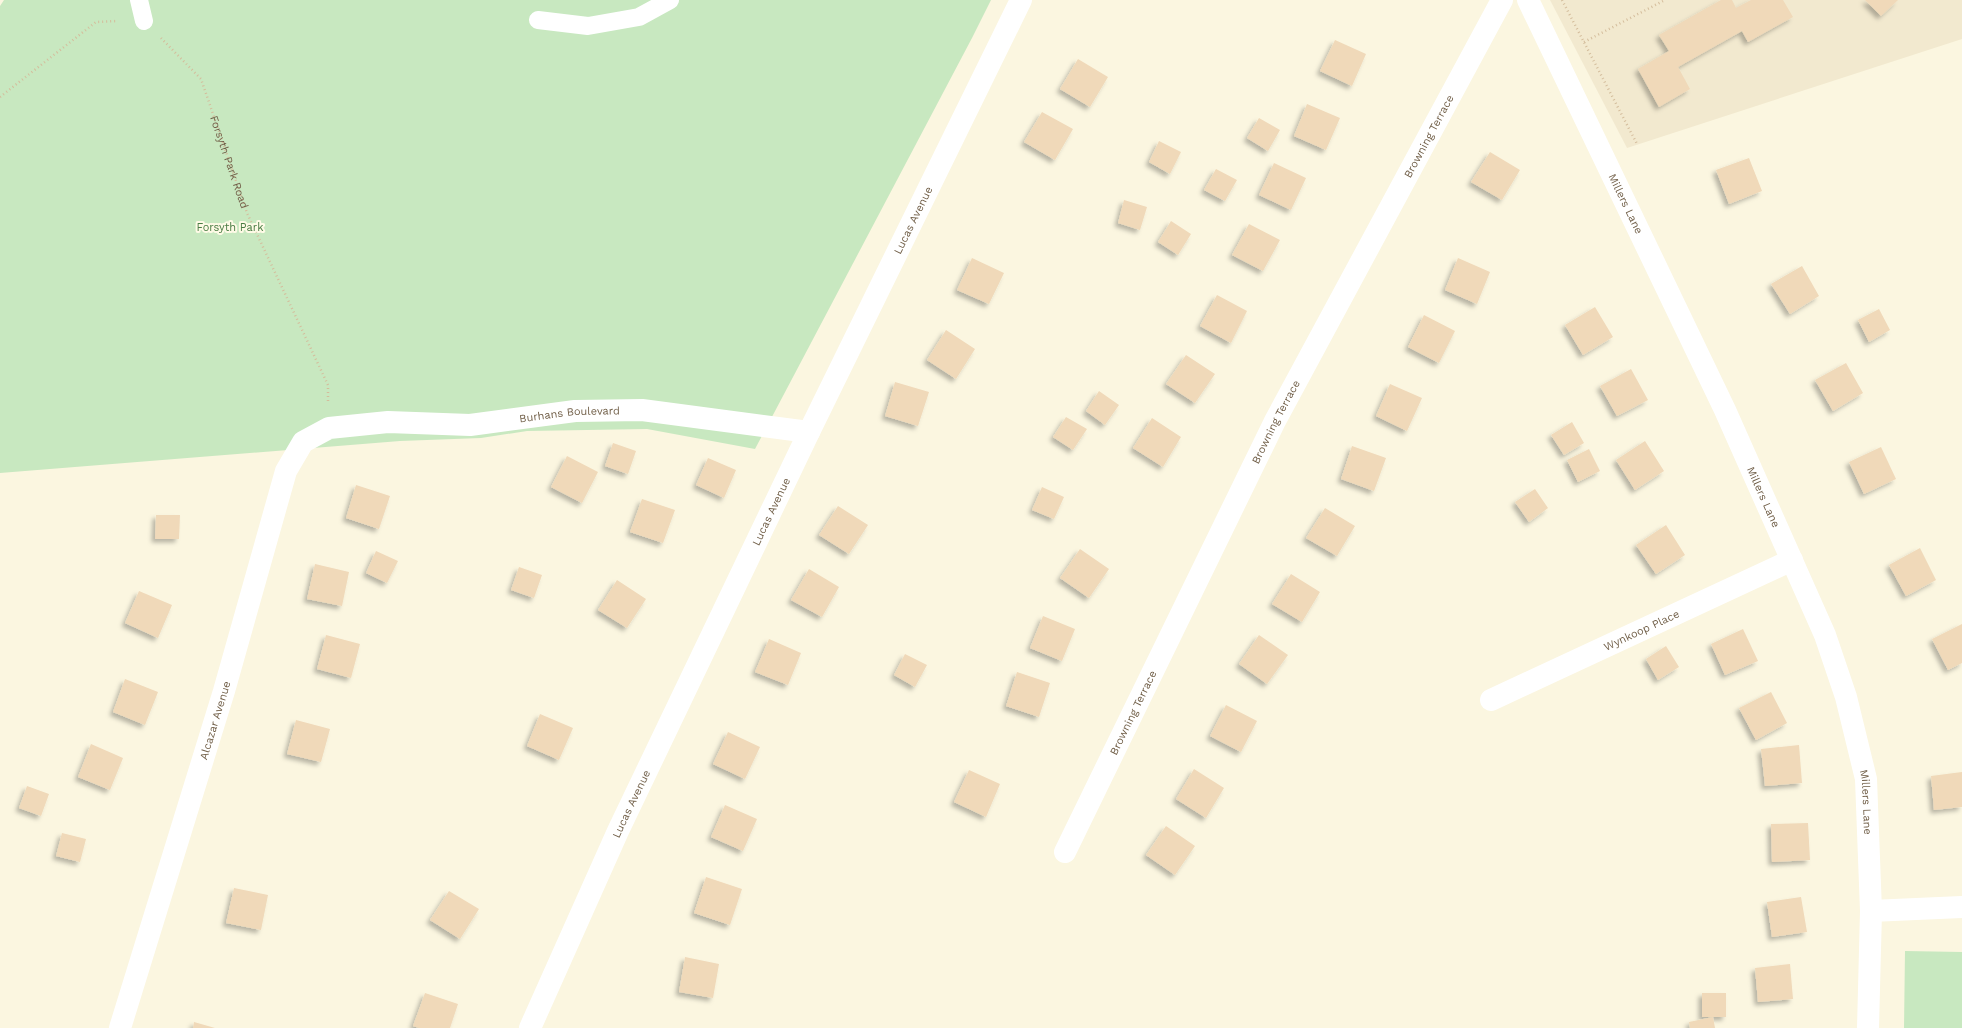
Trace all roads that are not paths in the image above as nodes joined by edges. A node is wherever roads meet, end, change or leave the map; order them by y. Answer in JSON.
{"nodes":[{"id":1,"x":139,"y":0,"type":"edge"},
{"id":2,"x":670,"y":0,"type":"edge"},
{"id":3,"x":1021,"y":0,"type":"edge"},
{"id":4,"x":1502,"y":0,"type":"edge"},
{"id":5,"x":1528,"y":0,"type":"edge"},
{"id":6,"x":538,"y":20,"type":"dead end"},
{"id":7,"x":144,"y":21,"type":"road end"},
{"id":8,"x":329,"y":428,"type":"joint"},
{"id":9,"x":809,"y":432,"type":"junction"},
{"id":10,"x":1792,"y":560,"type":"junction"},
{"id":11,"x":1491,"y":700,"type":"dead end"},
{"id":12,"x":1065,"y":852,"type":"dead end"},
{"id":13,"x":1962,"y":907,"type":"edge"},
{"id":14,"x":1871,"y":911,"type":"junction"},
{"id":15,"x":120,"y":1028,"type":"edge"},
{"id":16,"x":530,"y":1028,"type":"edge"},
{"id":17,"x":1868,"y":1028,"type":"edge"}],
"edges":[{"from":1,"to":7,"type":"lane"},
{"from":2,"to":6,"type":"lane"},
{"from":3,"to":9,"type":"street","name":"Lucas Avenue"},
{"from":4,"to":12,"type":"street","name":"Browning Terrace"},
{"from":5,"to":10,"type":"street","name":"Millers Lane"},
{"from":8,"to":9,"type":"street","name":"Burhans Boulevard"},
{"from":8,"to":15,"type":"street","name":"Alcazar Avenue"},
{"from":9,"to":16,"type":"street","name":"Lucas Avenue"},
{"from":10,"to":11,"type":"street","name":"Wynkoop Place"},
{"from":10,"to":14,"type":"street","name":"Millers Lane"},
{"from":13,"to":14,"type":"street"},
{"from":14,"to":17,"type":"street","name":"Millers Lane"}]}
